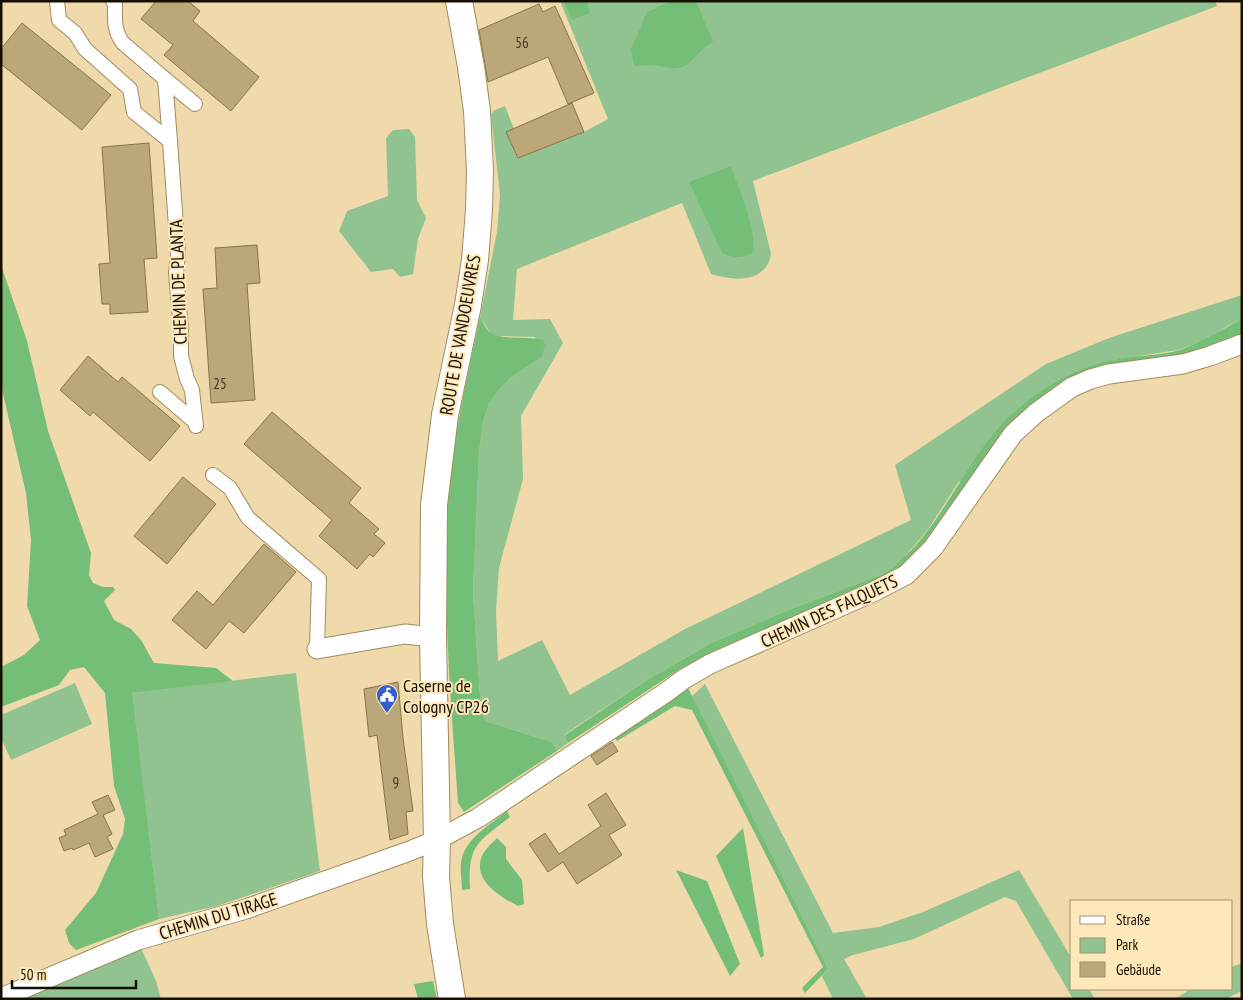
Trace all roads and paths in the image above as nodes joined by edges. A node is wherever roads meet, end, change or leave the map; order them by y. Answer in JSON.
{"nodes":[{"id":1,"x":58,"y":1,"type":"edge"},
{"id":2,"x":459,"y":1,"type":"edge"},
{"id":3,"x":115,"y":2,"type":"edge"},
{"id":4,"x":165,"y":79,"type":"junction"},
{"id":5,"x":195,"y":104,"type":"dead end"},
{"id":6,"x":170,"y":141,"type":"junction"},
{"id":7,"x":1242,"y":344,"type":"edge"},
{"id":8,"x":160,"y":392,"type":"dead end"},
{"id":9,"x":213,"y":475,"type":"dead end"},
{"id":10,"x":433,"y":637,"type":"junction"},
{"id":11,"x":317,"y":648,"type":"joint"},
{"id":12,"x":437,"y":840,"type":"junction"},
{"id":13,"x":1,"y":998,"type":"edge"},
{"id":14,"x":452,"y":999,"type":"edge"},
{"id":15,"x":465,"y":999,"type":"edge"}],
"edges":[{"from":1,"to":6,"type":"street"},
{"from":2,"to":10,"type":"main road","name":"ROUTE DE VANDOEUVRES"},
{"from":3,"to":4,"type":"street"},
{"from":4,"to":5,"type":"street"},
{"from":4,"to":6,"type":"street","name":"CHEMIN DE PLANTA"},
{"from":6,"to":8,"type":"street","name":"CHEMIN DE PLANTA"},
{"from":7,"to":12,"type":"street","name":"CHEMIN DES FALQUETS"},
{"from":9,"to":11,"type":"street"},
{"from":10,"to":11,"type":"street"},
{"from":10,"to":12,"type":"main road","name":"ROUTE DE VANDOEUVRES"},
{"from":12,"to":13,"type":"street","name":"CHEMIN DU TIRAGE"},
{"from":12,"to":14,"type":"main road"},
{"from":12,"to":15,"type":"main road"}]}
